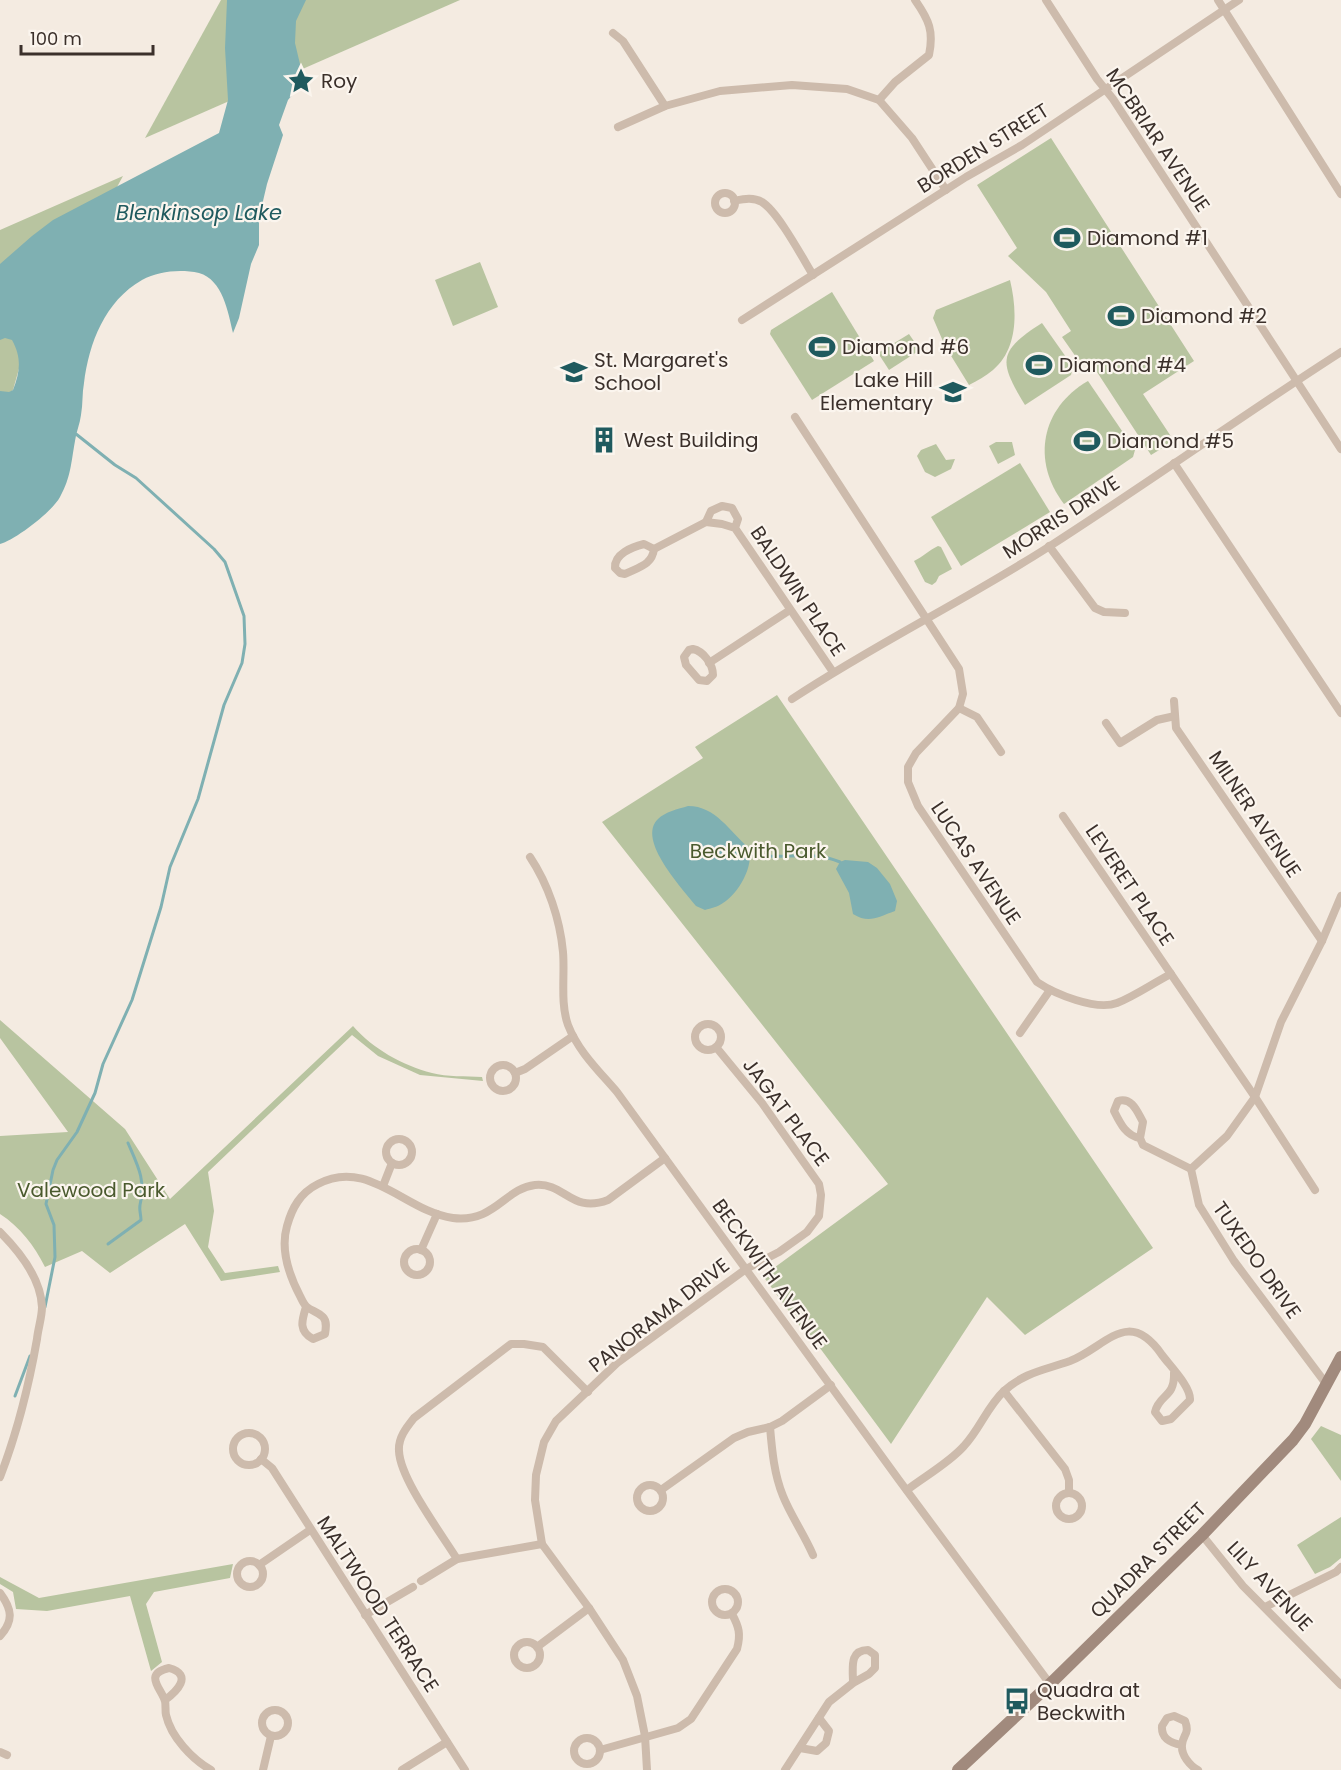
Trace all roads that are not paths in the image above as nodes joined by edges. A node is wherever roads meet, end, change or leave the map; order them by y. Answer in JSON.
{"nodes":[{"id":1,"x":915,"y":0,"type":"edge"},
{"id":2,"x":1046,"y":0,"type":"edge"},
{"id":3,"x":1218,"y":0,"type":"edge"},
{"id":4,"x":1239,"y":0,"type":"edge"},
{"id":5,"x":1224,"y":10,"type":"junction"},
{"id":6,"x":613,"y":33,"type":"dead end"},
{"id":7,"x":1104,"y":89,"type":"junction"},
{"id":8,"x":879,"y":100,"type":"junction"},
{"id":9,"x":664,"y":106,"type":"junction"},
{"id":10,"x":618,"y":127,"type":"dead end"},
{"id":11,"x":946,"y":190,"type":"junction"},
{"id":12,"x":1341,"y":194,"type":"edge"},
{"id":13,"x":734,"y":201,"type":"dead end"},
{"id":14,"x":813,"y":275,"type":"junction"},
{"id":15,"x":742,"y":320,"type":"dead end"},
{"id":16,"x":1341,"y":352,"type":"edge"},
{"id":17,"x":1295,"y":381,"type":"junction"},
{"id":18,"x":795,"y":417,"type":"dead end"},
{"id":19,"x":1341,"y":448,"type":"edge"},
{"id":20,"x":1174,"y":463,"type":"junction"},
{"id":21,"x":706,"y":522,"type":"junction"},
{"id":22,"x":735,"y":528,"type":"junction"},
{"id":23,"x":1049,"y":546,"type":"junction"},
{"id":24,"x":654,"y":549,"type":"junction"},
{"id":25,"x":790,"y":610,"type":"junction"},
{"id":26,"x":1125,"y":614,"type":"dead end"},
{"id":27,"x":927,"y":620,"type":"junction"},
{"id":28,"x":709,"y":663,"type":"dead end"},
{"id":29,"x":833,"y":672,"type":"junction"},
{"id":30,"x":792,"y":699,"type":"dead end"},
{"id":31,"x":1174,"y":701,"type":"dead end"},
{"id":32,"x":959,"y":708,"type":"junction"},
{"id":33,"x":1341,"y":713,"type":"edge"},
{"id":34,"x":1174,"y":716,"type":"junction"},
{"id":35,"x":1106,"y":723,"type":"dead end"},
{"id":36,"x":1001,"y":752,"type":"dead end"},
{"id":37,"x":1063,"y":816,"type":"dead end"},
{"id":38,"x":530,"y":857,"type":"dead end"},
{"id":39,"x":1341,"y":896,"type":"edge"},
{"id":40,"x":1322,"y":941,"type":"junction"},
{"id":41,"x":1170,"y":974,"type":"junction"},
{"id":42,"x":1050,"y":990,"type":"junction"},
{"id":43,"x":1020,"y":1033,"type":"dead end"},
{"id":44,"x":573,"y":1036,"type":"junction"},
{"id":45,"x":716,"y":1047,"type":"dead end"},
{"id":46,"x":514,"y":1073,"type":"dead end"},
{"id":47,"x":1256,"y":1097,"type":"junction"},
{"id":48,"x":1140,"y":1138,"type":"junction"},
{"id":49,"x":664,"y":1158,"type":"junction"},
{"id":50,"x":392,"y":1163,"type":"dead end"},
{"id":51,"x":1191,"y":1169,"type":"junction"},
{"id":52,"x":383,"y":1186,"type":"junction"},
{"id":53,"x":1315,"y":1190,"type":"dead end"},
{"id":54,"x":437,"y":1214,"type":"junction"},
{"id":55,"x":0,"y":1232,"type":"edge"},
{"id":56,"x":421,"y":1250,"type":"dead end"},
{"id":57,"x":746,"y":1269,"type":"junction"},
{"id":58,"x":306,"y":1307,"type":"dead end"},
{"id":59,"x":1341,"y":1357,"type":"edge"},
{"id":60,"x":1174,"y":1373,"type":"junction"},
{"id":61,"x":831,"y":1385,"type":"junction"},
{"id":62,"x":1327,"y":1385,"type":"junction"},
{"id":63,"x":1005,"y":1391,"type":"junction"},
{"id":64,"x":588,"y":1392,"type":"junction"},
{"id":65,"x":770,"y":1426,"type":"junction"},
{"id":66,"x":261,"y":1459,"type":"dead end"},
{"id":67,"x":0,"y":1477,"type":"edge"},
{"id":68,"x":661,"y":1490,"type":"dead end"},
{"id":69,"x":907,"y":1490,"type":"junction"},
{"id":70,"x":1069,"y":1493,"type":"dead end"},
{"id":71,"x":310,"y":1530,"type":"junction"},
{"id":72,"x":1202,"y":1535,"type":"junction"},
{"id":73,"x":542,"y":1544,"type":"junction"},
{"id":74,"x":813,"y":1555,"type":"dead end"},
{"id":75,"x":457,"y":1559,"type":"junction"},
{"id":76,"x":259,"y":1565,"type":"dead end"},
{"id":77,"x":1341,"y":1567,"type":"edge"},
{"id":78,"x":0,"y":1593,"type":"edge"},
{"id":79,"x":1265,"y":1607,"type":"junction"},
{"id":80,"x":589,"y":1608,"type":"junction"},
{"id":81,"x":732,"y":1614,"type":"dead end"},
{"id":82,"x":365,"y":1615,"type":"junction"},
{"id":83,"x":0,"y":1636,"type":"edge"},
{"id":84,"x":537,"y":1647,"type":"dead end"},
{"id":85,"x":853,"y":1683,"type":"dead end"},
{"id":86,"x":1050,"y":1684,"type":"junction"},
{"id":87,"x":1341,"y":1685,"type":"edge"},
{"id":88,"x":165,"y":1700,"type":"dead end"},
{"id":89,"x":819,"y":1718,"type":"junction"},
{"id":90,"x":271,"y":1736,"type":"dead end"},
{"id":91,"x":645,"y":1736,"type":"junction"},
{"id":92,"x":447,"y":1742,"type":"junction"},
{"id":93,"x":1182,"y":1745,"type":"dead end"},
{"id":94,"x":800,"y":1748,"type":"junction"},
{"id":95,"x":600,"y":1750,"type":"dead end"},
{"id":96,"x":1195,"y":1769,"type":"edge"},
{"id":97,"x":211,"y":1770,"type":"edge"},
{"id":98,"x":263,"y":1770,"type":"edge"},
{"id":99,"x":402,"y":1770,"type":"edge"},
{"id":100,"x":465,"y":1770,"type":"edge"},
{"id":101,"x":647,"y":1770,"type":"edge"},
{"id":102,"x":785,"y":1770,"type":"edge"},
{"id":103,"x":958,"y":1770,"type":"edge"}],
"edges":[{"from":1,"to":8,"type":"street"},
{"from":2,"to":7,"type":"street","name":"MCBRIAR AVENUE"},
{"from":3,"to":5,"type":"street"},
{"from":4,"to":5,"type":"street","name":"BORDEN STREET"},
{"from":5,"to":7,"type":"street","name":"BORDEN STREET"},
{"from":5,"to":12,"type":"street"},
{"from":6,"to":9,"type":"street"},
{"from":7,"to":11,"type":"street","name":"BORDEN STREET"},
{"from":7,"to":17,"type":"street","name":"MCBRIAR AVENUE"},
{"from":8,"to":9,"type":"street"},
{"from":8,"to":11,"type":"street"},
{"from":9,"to":10,"type":"street"},
{"from":11,"to":14,"type":"street","name":"BORDEN STREET"},
{"from":13,"to":14,"type":"street"},
{"from":14,"to":15,"type":"street","name":"BORDEN STREET"},
{"from":16,"to":17,"type":"street","name":"MORRIS DRIVE"},
{"from":17,"to":19,"type":"street","name":"MCBRIAR AVENUE"},
{"from":17,"to":20,"type":"street","name":"MORRIS DRIVE"},
{"from":18,"to":27,"type":"street"},
{"from":20,"to":23,"type":"street","name":"MORRIS DRIVE"},
{"from":20,"to":33,"type":"street"},
{"from":21,"to":22,"type":"street","name":"BALDWIN PLACE"},
{"from":21,"to":22,"type":"street","name":"BALDWIN PLACE"},
{"from":21,"to":24,"type":"street","name":"BALDWIN PLACE"},
{"from":22,"to":25,"type":"street","name":"BALDWIN PLACE"},
{"from":23,"to":26,"type":"street"},
{"from":23,"to":27,"type":"street","name":"MORRIS DRIVE"},
{"from":24,"to":24,"type":"street","name":"BALDWIN PLACE"},
{"from":25,"to":28,"type":"street"},
{"from":25,"to":29,"type":"street","name":"BALDWIN PLACE"},
{"from":27,"to":29,"type":"street","name":"MORRIS DRIVE"},
{"from":27,"to":32,"type":"street"},
{"from":29,"to":30,"type":"street","name":"MORRIS DRIVE"},
{"from":31,"to":34,"type":"street","name":"MILNER AVENUE"},
{"from":32,"to":36,"type":"street"},
{"from":32,"to":42,"type":"street","name":"LUCAS AVENUE"},
{"from":34,"to":35,"type":"street"},
{"from":34,"to":40,"type":"street","name":"MILNER AVENUE"},
{"from":37,"to":41,"type":"street","name":"LEVERET PLACE"},
{"from":38,"to":44,"type":"street","name":"BECKWITH AVENUE"},
{"from":39,"to":40,"type":"street"},
{"from":40,"to":47,"type":"street"},
{"from":41,"to":42,"type":"street","name":"LUCAS AVENUE"},
{"from":41,"to":47,"type":"street"},
{"from":42,"to":43,"type":"street"},
{"from":44,"to":46,"type":"street"},
{"from":44,"to":49,"type":"street","name":"BECKWITH AVENUE"},
{"from":45,"to":57,"type":"street","name":"JAGAT PLACE"},
{"from":47,"to":51,"type":"street"},
{"from":47,"to":53,"type":"street"},
{"from":48,"to":48,"type":"street"},
{"from":48,"to":51,"type":"street"},
{"from":49,"to":54,"type":"street"},
{"from":49,"to":57,"type":"street","name":"BECKWITH AVENUE"},
{"from":50,"to":52,"type":"street"},
{"from":51,"to":62,"type":"street","name":"TUXEDO DRIVE"},
{"from":52,"to":54,"type":"street"},
{"from":52,"to":58,"type":"street"},
{"from":54,"to":56,"type":"street"},
{"from":55,"to":67,"type":"street"},
{"from":57,"to":61,"type":"street","name":"BECKWITH AVENUE"},
{"from":57,"to":64,"type":"street","name":"PANORAMA DRIVE"},
{"from":59,"to":62,"type":"main road","name":"QUADRA STREET"},
{"from":60,"to":60,"type":"street"},
{"from":60,"to":63,"type":"street"},
{"from":61,"to":65,"type":"street"},
{"from":61,"to":69,"type":"street","name":"BECKWITH AVENUE"},
{"from":62,"to":72,"type":"main road","name":"QUADRA STREET"},
{"from":63,"to":69,"type":"street"},
{"from":63,"to":70,"type":"street"},
{"from":64,"to":73,"type":"street","name":"PANORAMA DRIVE"},
{"from":64,"to":75,"type":"street"},
{"from":65,"to":68,"type":"street"},
{"from":65,"to":74,"type":"street"},
{"from":66,"to":71,"type":"street","name":"MALTWOOD TERRACE"},
{"from":69,"to":86,"type":"street","name":"BECKWITH AVENUE"},
{"from":71,"to":76,"type":"street"},
{"from":71,"to":82,"type":"street","name":"MALTWOOD TERRACE"},
{"from":72,"to":79,"type":"street","name":"LILY AVENUE"},
{"from":72,"to":86,"type":"main road","name":"QUADRA STREET"},
{"from":73,"to":75,"type":"street"},
{"from":73,"to":80,"type":"street","name":"PANORAMA DRIVE"},
{"from":75,"to":82,"type":"street"},
{"from":77,"to":79,"type":"street"},
{"from":78,"to":83,"type":"street"},
{"from":79,"to":87,"type":"street","name":"LILY AVENUE"},
{"from":80,"to":84,"type":"street"},
{"from":80,"to":91,"type":"street","name":"PANORAMA DRIVE"},
{"from":81,"to":91,"type":"street"},
{"from":82,"to":92,"type":"street","name":"MALTWOOD TERRACE"},
{"from":85,"to":89,"type":"street"},
{"from":86,"to":103,"type":"main road","name":"QUADRA STREET"},
{"from":88,"to":97,"type":"street"},
{"from":89,"to":94,"type":"street"},
{"from":89,"to":94,"type":"street"},
{"from":90,"to":98,"type":"street"},
{"from":91,"to":95,"type":"street"},
{"from":91,"to":101,"type":"street","name":"PANORAMA DRIVE"},
{"from":92,"to":99,"type":"street"},
{"from":92,"to":100,"type":"street","name":"MALTWOOD TERRACE"},
{"from":93,"to":96,"type":"street"},
{"from":94,"to":102,"type":"street"}]}
